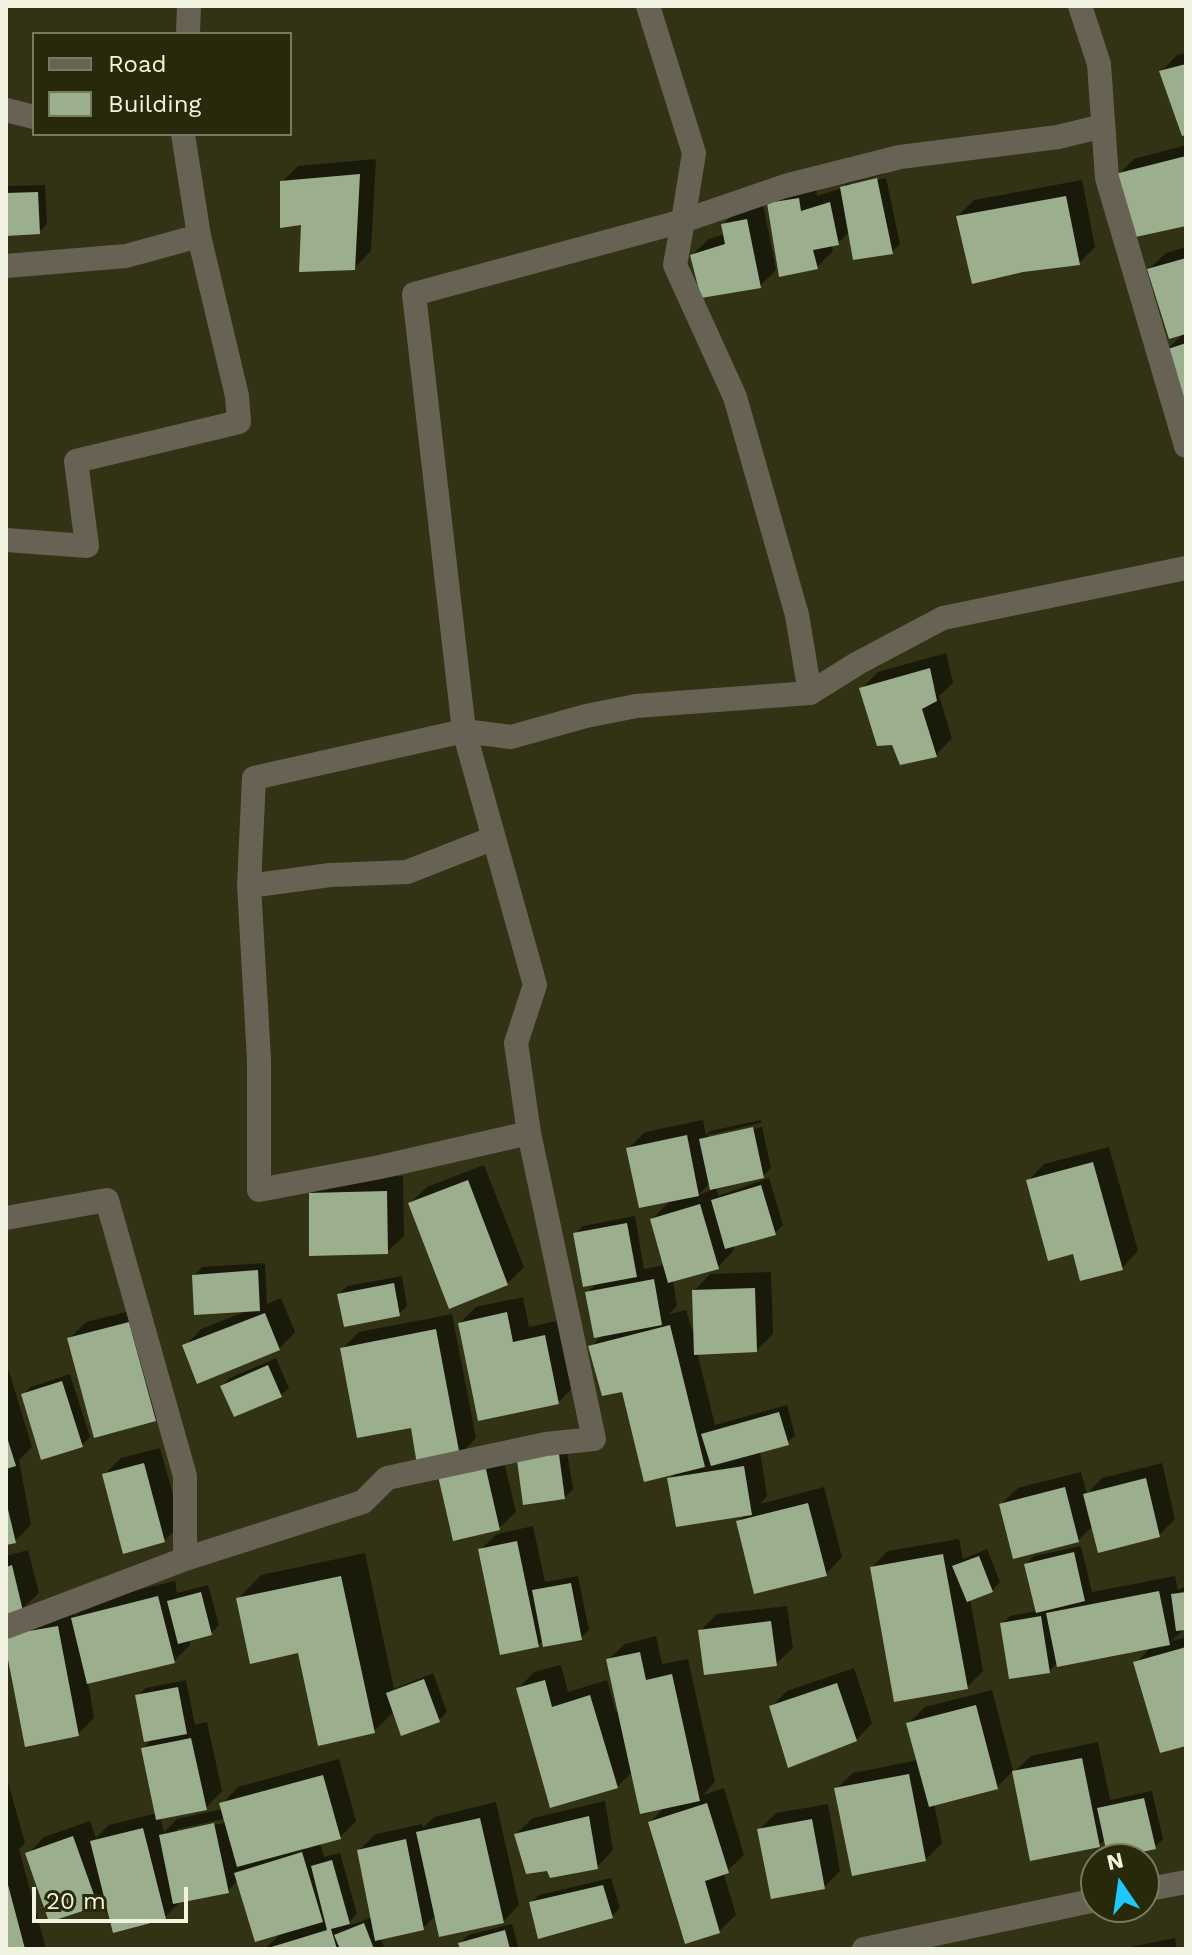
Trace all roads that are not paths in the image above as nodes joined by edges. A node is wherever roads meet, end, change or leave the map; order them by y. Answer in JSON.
{"nodes":[{"id":1,"x":189,"y":6,"type":"edge"},
{"id":2,"x":648,"y":6,"type":"edge"},
{"id":3,"x":1080,"y":6,"type":"edge"},
{"id":4,"x":188,"y":32,"type":"edge"},
{"id":5,"x":6,"y":110,"type":"edge"},
{"id":6,"x":32,"y":116,"type":"edge"},
{"id":7,"x":1103,"y":126,"type":"junction"},
{"id":8,"x":183,"y":136,"type":"edge"},
{"id":9,"x":683,"y":221,"type":"junction"},
{"id":10,"x":199,"y":236,"type":"junction"},
{"id":11,"x":6,"y":266,"type":"edge"},
{"id":12,"x":1186,"y":446,"type":"edge"},
{"id":13,"x":6,"y":540,"type":"edge"},
{"id":14,"x":1186,"y":568,"type":"edge"},
{"id":15,"x":810,"y":693,"type":"junction"},
{"id":16,"x":464,"y":731,"type":"junction"},
{"id":17,"x":494,"y":838,"type":"junction"},
{"id":18,"x":249,"y":886,"type":"junction"},
{"id":19,"x":529,"y":1133,"type":"junction"},
{"id":20,"x":6,"y":1218,"type":"edge"},
{"id":21,"x":185,"y":1559,"type":"junction"},
{"id":22,"x":6,"y":1627,"type":"edge"},
{"id":23,"x":1186,"y":1882,"type":"edge"},
{"id":24,"x":1160,"y":1887,"type":"edge"},
{"id":25,"x":1080,"y":1903,"type":"edge"},
{"id":26,"x":864,"y":1949,"type":"edge"}],
"edges":[{"from":1,"to":4,"type":"street"},
{"from":2,"to":9,"type":"street"},
{"from":3,"to":7,"type":"street"},
{"from":5,"to":6,"type":"street"},
{"from":7,"to":9,"type":"street"},
{"from":7,"to":12,"type":"street"},
{"from":8,"to":10,"type":"street"},
{"from":9,"to":15,"type":"street"},
{"from":9,"to":16,"type":"street"},
{"from":10,"to":11,"type":"street"},
{"from":10,"to":13,"type":"street"},
{"from":14,"to":15,"type":"street"},
{"from":15,"to":16,"type":"street"},
{"from":16,"to":17,"type":"street"},
{"from":16,"to":18,"type":"street"},
{"from":17,"to":18,"type":"street"},
{"from":17,"to":19,"type":"street"},
{"from":18,"to":19,"type":"street"},
{"from":19,"to":21,"type":"street"},
{"from":20,"to":21,"type":"street"},
{"from":21,"to":22,"type":"street"},
{"from":23,"to":24,"type":"street"},
{"from":25,"to":26,"type":"street"}]}
